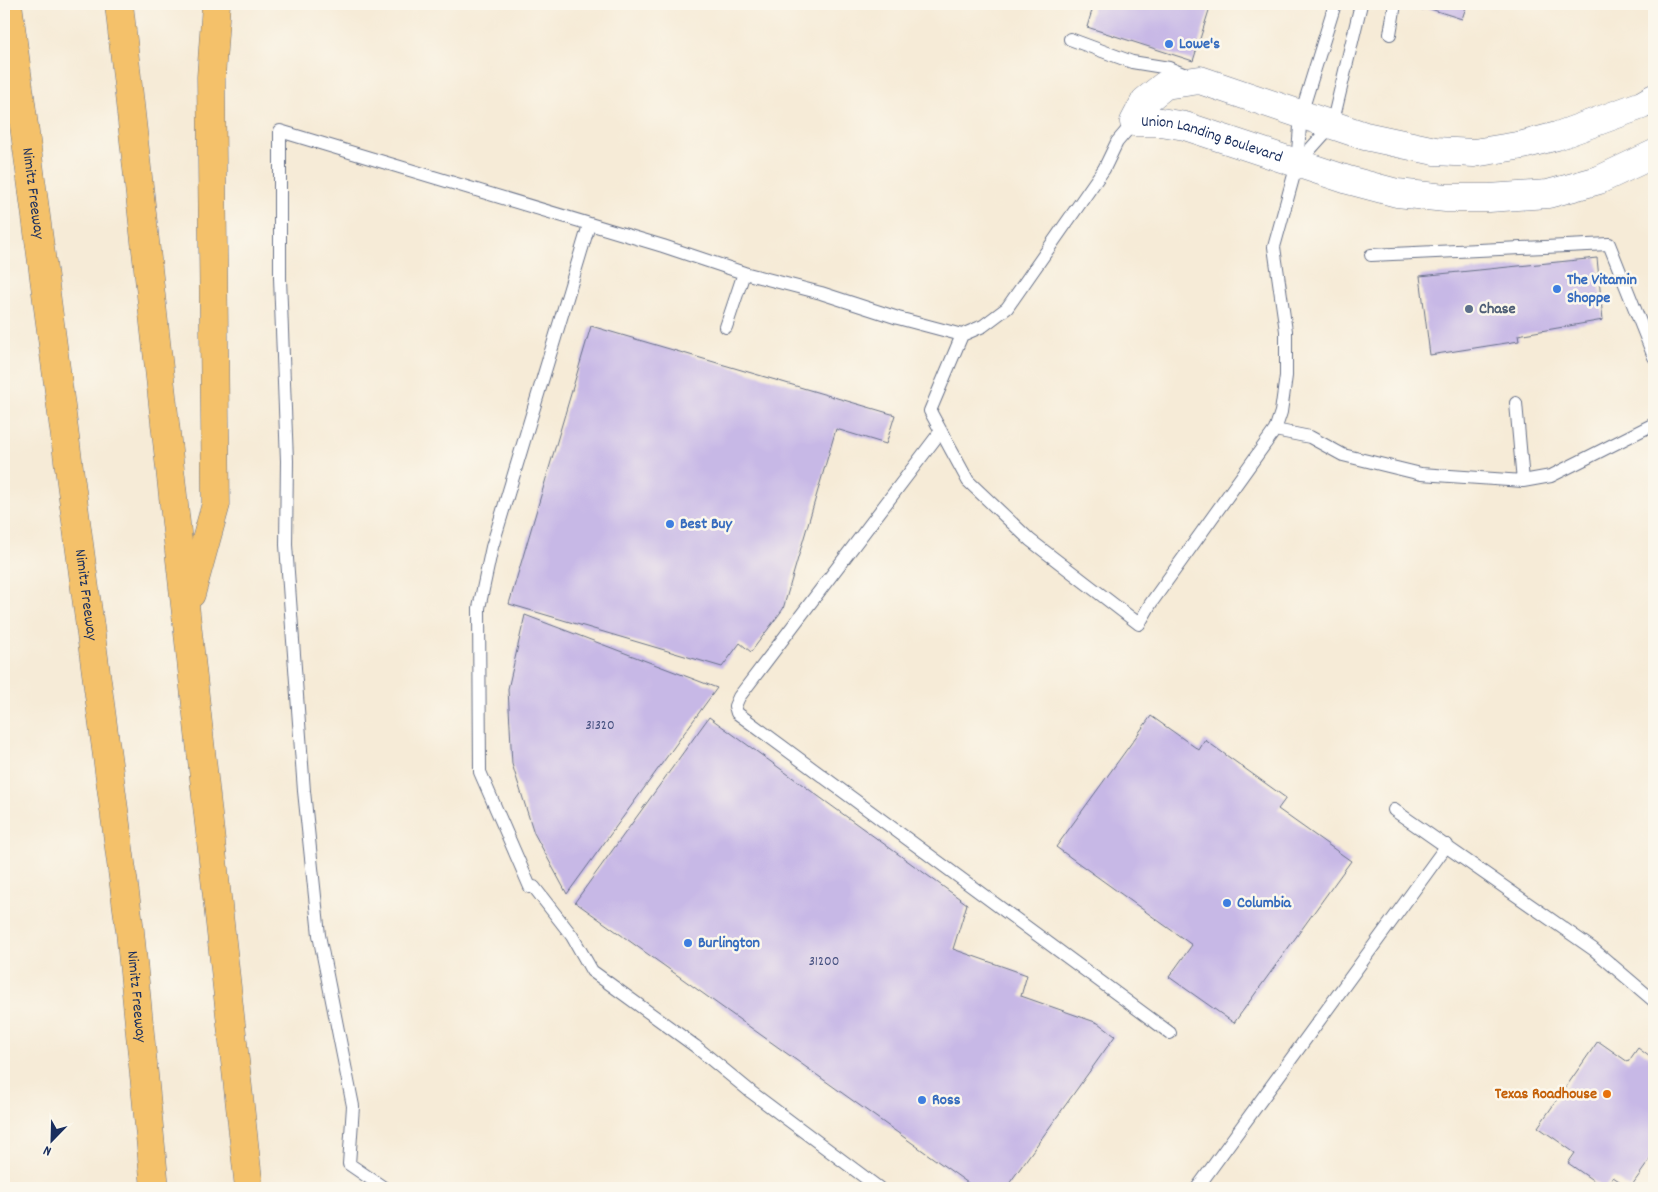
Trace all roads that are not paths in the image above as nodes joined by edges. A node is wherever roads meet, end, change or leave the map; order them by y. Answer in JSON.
{"nodes":[{"id":1,"x":8,"y":4,"type":"edge"},
{"id":2,"x":119,"y":4,"type":"edge"},
{"id":3,"x":216,"y":4,"type":"edge"},
{"id":4,"x":1335,"y":4,"type":"edge"},
{"id":5,"x":1362,"y":4,"type":"edge"},
{"id":6,"x":1395,"y":4,"type":"edge"},
{"id":7,"x":1390,"y":34,"type":"dead end"},
{"id":8,"x":1070,"y":39,"type":"dead end"},
{"id":9,"x":1200,"y":80,"type":"junction"},
{"id":10,"x":1654,"y":98,"type":"edge"},
{"id":11,"x":1301,"y":114,"type":"junction"},
{"id":12,"x":1134,"y":122,"type":"junction"},
{"id":13,"x":1332,"y":124,"type":"junction"},
{"id":14,"x":1654,"y":154,"type":"edge"},
{"id":15,"x":1297,"y":164,"type":"junction"},
{"id":16,"x":589,"y":225,"type":"junction"},
{"id":17,"x":1371,"y":255,"type":"dead end"},
{"id":18,"x":744,"y":273,"type":"junction"},
{"id":19,"x":726,"y":327,"type":"dead end"},
{"id":20,"x":962,"y":335,"type":"junction"},
{"id":21,"x":1654,"y":357,"type":"edge"},
{"id":22,"x":1516,"y":403,"type":"dead end"},
{"id":23,"x":1654,"y":424,"type":"edge"},
{"id":24,"x":1275,"y":430,"type":"junction"},
{"id":25,"x":941,"y":432,"type":"junction"},
{"id":26,"x":1523,"y":481,"type":"junction"},
{"id":27,"x":187,"y":608,"type":"junction"},
{"id":28,"x":1394,"y":810,"type":"dead end"},
{"id":29,"x":1447,"y":845,"type":"junction"},
{"id":30,"x":1654,"y":1001,"type":"edge"},
{"id":31,"x":1170,"y":1033,"type":"dead end"},
{"id":32,"x":155,"y":1188,"type":"edge"},
{"id":33,"x":249,"y":1188,"type":"edge"},
{"id":34,"x":384,"y":1188,"type":"edge"},
{"id":35,"x":879,"y":1188,"type":"edge"},
{"id":36,"x":1196,"y":1188,"type":"edge"}],
"edges":[{"from":1,"to":32,"type":"highway","name":"Nimitz Freeway"},
{"from":2,"to":27,"type":"highway"},
{"from":3,"to":27,"type":"highway"},
{"from":4,"to":11,"type":"lane"},
{"from":5,"to":13,"type":"lane"},
{"from":6,"to":7,"type":"lane"},
{"from":8,"to":9,"type":"lane"},
{"from":9,"to":11,"type":"street","name":"Union Landing Boulevard"},
{"from":9,"to":12,"type":"street","name":"Union Landing Boulevard"},
{"from":10,"to":13,"type":"street","name":"Union Landing Boulevard"},
{"from":11,"to":13,"type":"street","name":"Union Landing Boulevard"},
{"from":11,"to":15,"type":"lane"},
{"from":12,"to":15,"type":"street","name":"Union Landing Boulevard"},
{"from":12,"to":20,"type":"lane"},
{"from":13,"to":15,"type":"lane"},
{"from":14,"to":15,"type":"street","name":"Union Landing Boulevard"},
{"from":15,"to":24,"type":"lane"},
{"from":16,"to":18,"type":"lane"},
{"from":16,"to":34,"type":"lane"},
{"from":16,"to":35,"type":"lane"},
{"from":17,"to":21,"type":"lane"},
{"from":18,"to":19,"type":"lane"},
{"from":18,"to":20,"type":"lane"},
{"from":20,"to":25,"type":"lane"},
{"from":22,"to":26,"type":"lane"},
{"from":23,"to":26,"type":"lane"},
{"from":24,"to":25,"type":"lane"},
{"from":24,"to":26,"type":"lane"},
{"from":25,"to":31,"type":"lane"},
{"from":27,"to":33,"type":"highway"},
{"from":28,"to":29,"type":"lane"},
{"from":29,"to":30,"type":"lane"},
{"from":29,"to":36,"type":"lane"}]}
